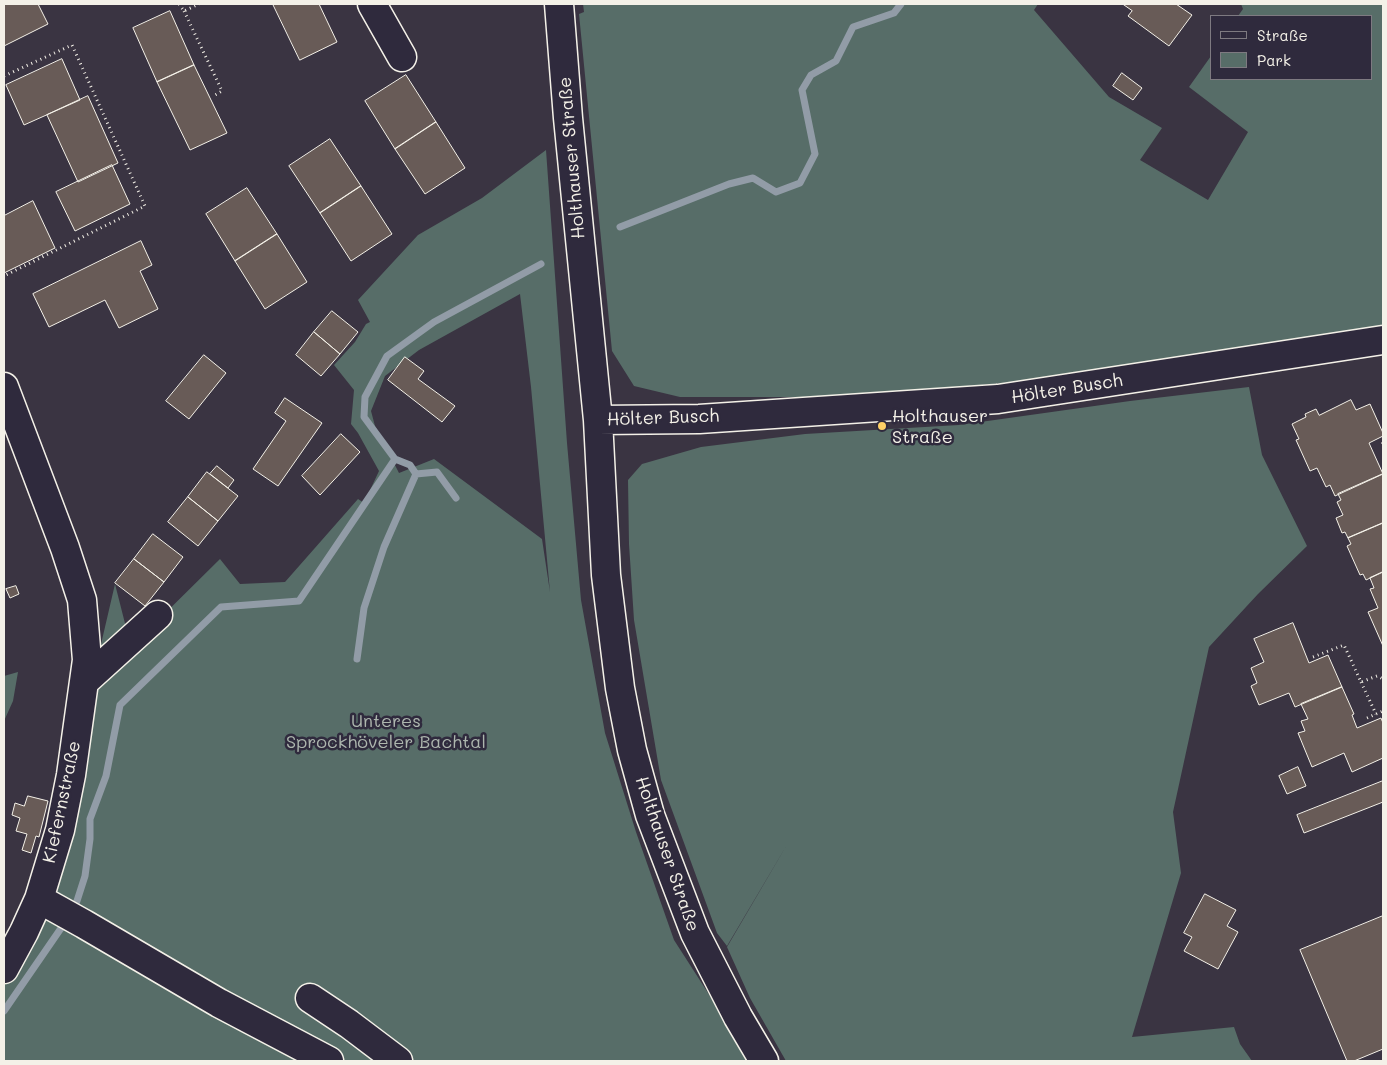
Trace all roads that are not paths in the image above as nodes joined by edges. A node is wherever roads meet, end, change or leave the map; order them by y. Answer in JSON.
{"nodes":[{"id":1,"x":372,"y":4,"type":"edge"},
{"id":2,"x":559,"y":4,"type":"edge"},
{"id":3,"x":402,"y":57,"type":"dead end"},
{"id":4,"x":1383,"y":340,"type":"edge"},
{"id":5,"x":4,"y":387,"type":"edge"},
{"id":6,"x":598,"y":420,"type":"junction"},
{"id":7,"x":158,"y":615,"type":"dead end"},
{"id":8,"x":84,"y":682,"type":"junction"},
{"id":9,"x":48,"y":904,"type":"junction"},
{"id":10,"x":4,"y":968,"type":"edge"},
{"id":11,"x":310,"y":998,"type":"dead end"},
{"id":12,"x":329,"y":1061,"type":"edge"},
{"id":13,"x":398,"y":1061,"type":"edge"},
{"id":14,"x":764,"y":1061,"type":"edge"}],
"edges":[{"from":1,"to":3,"type":"street"},
{"from":2,"to":6,"type":"street","name":"Holthauser Straße"},
{"from":4,"to":6,"type":"street","name":"Hölter Busch"},
{"from":5,"to":8,"type":"street","name":"Kiefernstraße"},
{"from":6,"to":14,"type":"street","name":"Holthauser Straße"},
{"from":7,"to":8,"type":"street"},
{"from":8,"to":9,"type":"street","name":"Kiefernstraße"},
{"from":9,"to":10,"type":"street","name":"Kiefernstraße"},
{"from":9,"to":12,"type":"street"},
{"from":11,"to":13,"type":"street"}]}
